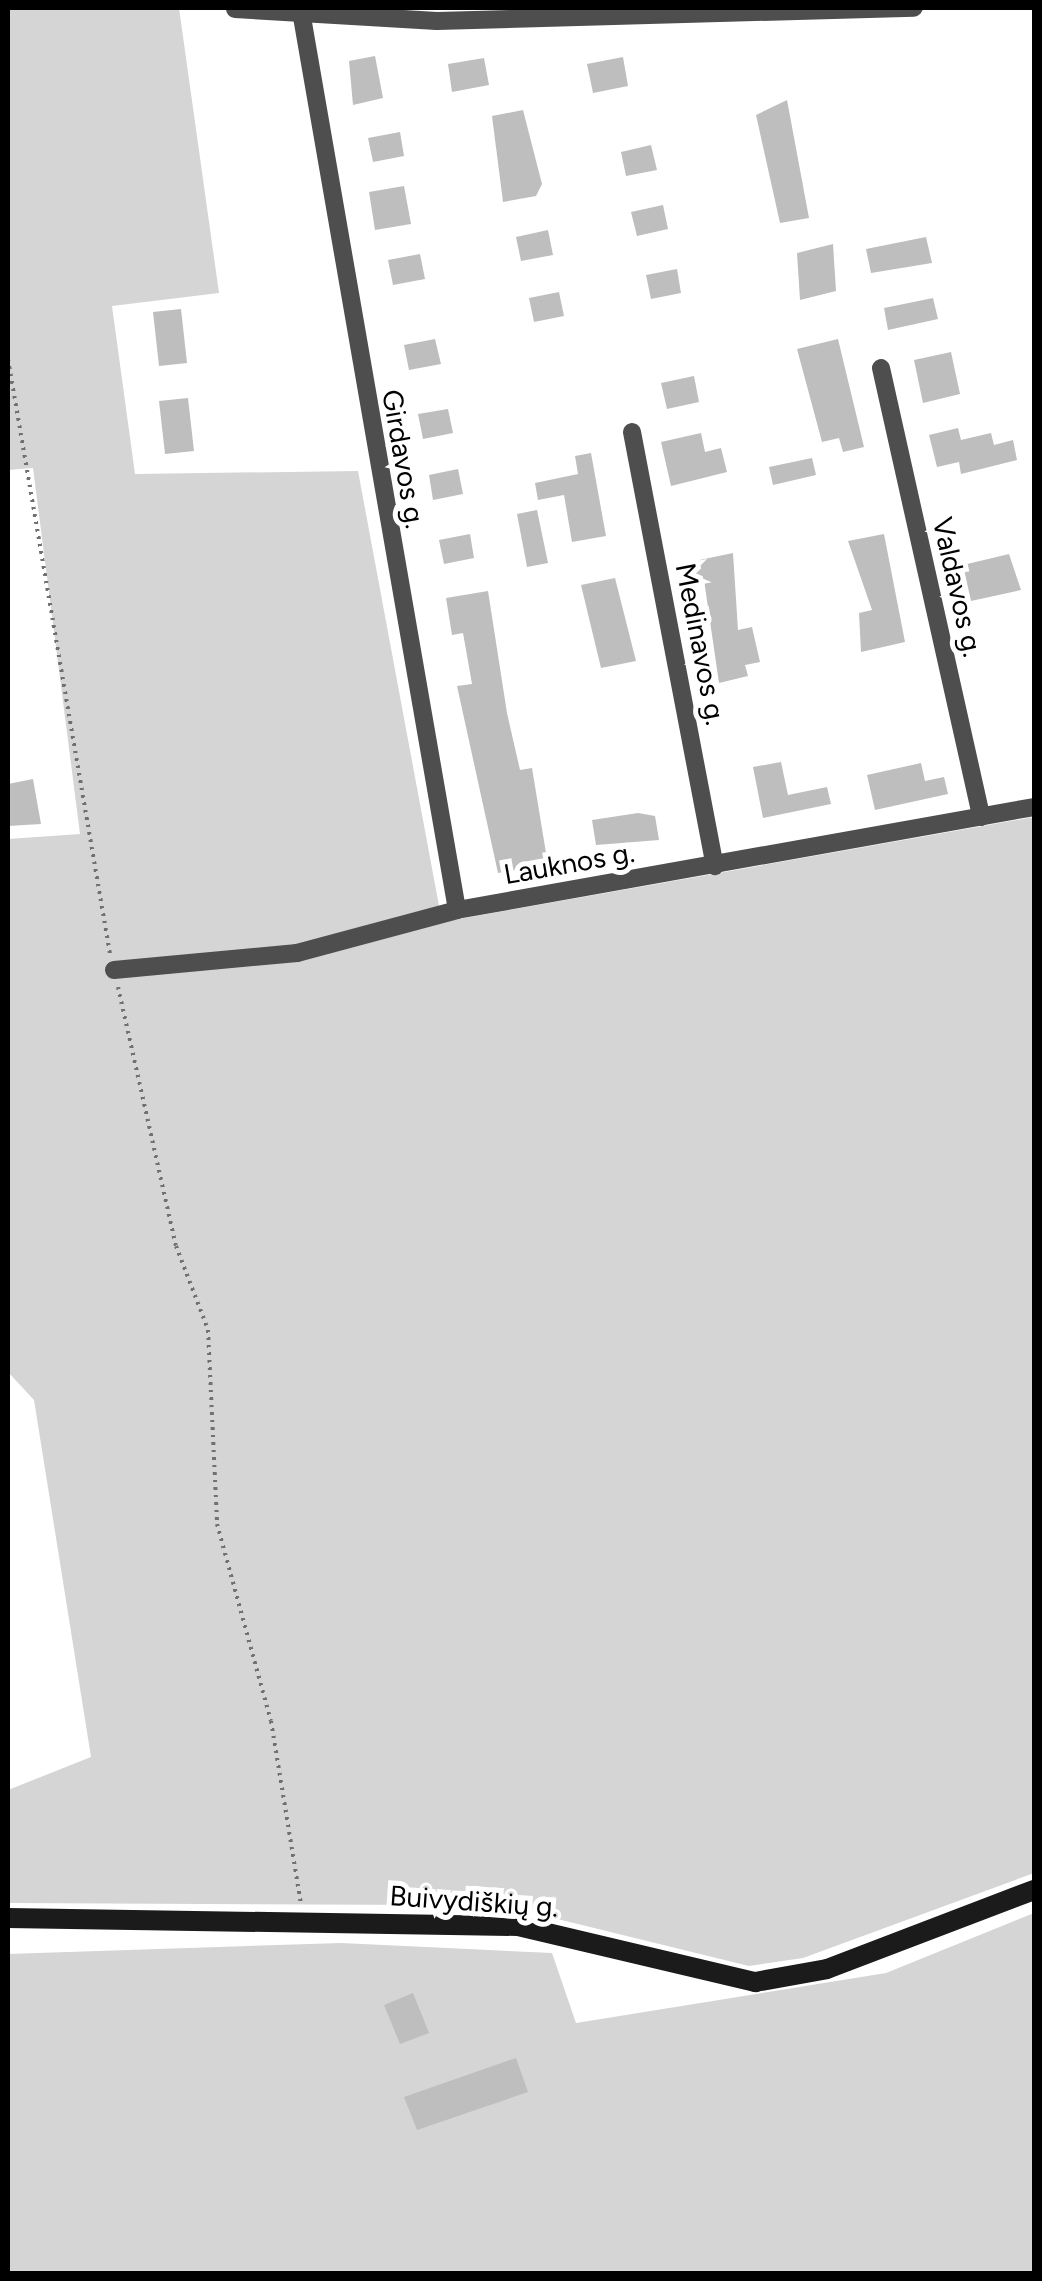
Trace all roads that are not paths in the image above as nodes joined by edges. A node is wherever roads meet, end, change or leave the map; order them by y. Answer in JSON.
{"nodes":[{"id":1,"x":914,"y":8,"type":"edge"},
{"id":2,"x":235,"y":9,"type":"edge"},
{"id":3,"x":302,"y":17,"type":"junction"},
{"id":4,"x":881,"y":368,"type":"dead end"},
{"id":5,"x":632,"y":432,"type":"dead end"},
{"id":6,"x":1034,"y":807,"type":"edge"},
{"id":7,"x":981,"y":817,"type":"junction"},
{"id":8,"x":715,"y":866,"type":"junction"},
{"id":9,"x":458,"y":910,"type":"junction"},
{"id":10,"x":114,"y":970,"type":"road end"},
{"id":11,"x":1034,"y":1890,"type":"edge"},
{"id":12,"x":8,"y":1918,"type":"edge"}],
"edges":[{"from":1,"to":3,"type":"street"},
{"from":2,"to":3,"type":"street"},
{"from":3,"to":9,"type":"street","name":"Girdavos g."},
{"from":4,"to":7,"type":"street","name":"Valdavos g."},
{"from":5,"to":8,"type":"street","name":"Medinavos g."},
{"from":6,"to":7,"type":"street","name":"Lauknos g."},
{"from":7,"to":8,"type":"street","name":"Lauknos g."},
{"from":8,"to":9,"type":"street","name":"Lauknos g."},
{"from":9,"to":10,"type":"street","name":"Lauknos g."},
{"from":11,"to":12,"type":"main road","name":"Buivydiškių g."}]}
